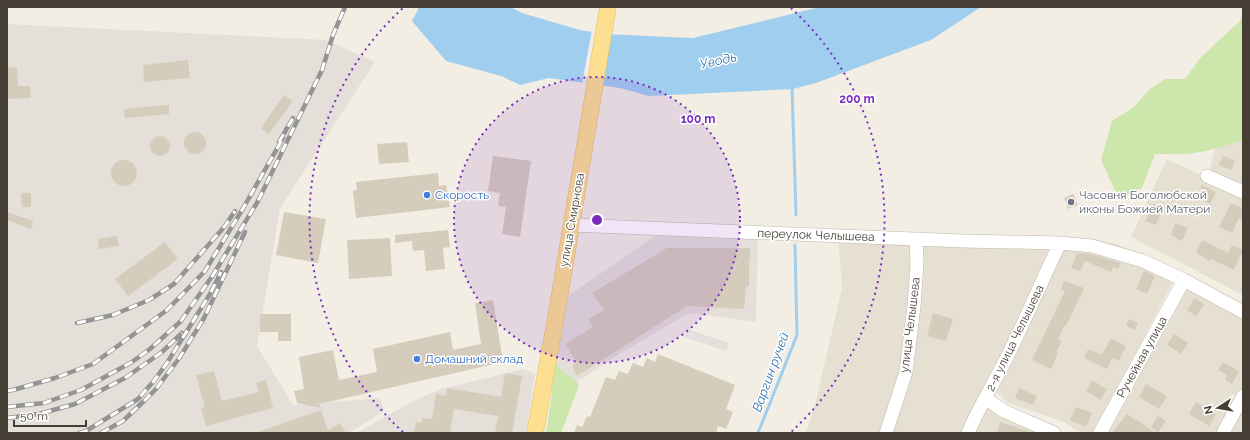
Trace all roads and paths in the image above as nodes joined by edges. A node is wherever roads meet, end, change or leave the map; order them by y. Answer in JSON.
{"nodes":[{"id":1,"x":608,"y":8,"type":"edge"},
{"id":2,"x":1207,"y":176,"type":"dead end"},
{"id":3,"x":1243,"y":192,"type":"edge"},
{"id":4,"x":571,"y":225,"type":"junction"},
{"id":5,"x":916,"y":239,"type":"junction"},
{"id":6,"x":1060,"y":243,"type":"junction"},
{"id":7,"x":1184,"y":280,"type":"junction"},
{"id":8,"x":1243,"y":312,"type":"edge"},
{"id":9,"x":1243,"y":396,"type":"edge"},
{"id":10,"x":986,"y":399,"type":"junction"},
{"id":11,"x":535,"y":433,"type":"edge"},
{"id":12,"x":886,"y":433,"type":"edge"},
{"id":13,"x":968,"y":433,"type":"edge"},
{"id":14,"x":1054,"y":433,"type":"edge"},
{"id":15,"x":1100,"y":433,"type":"edge"},
{"id":16,"x":1223,"y":433,"type":"edge"}],
"edges":[{"from":1,"to":4,"type":"main road","name":"улица Смирнова"},
{"from":2,"to":3,"type":"street"},
{"from":4,"to":5,"type":"street","name":"переулок Челышева"},
{"from":4,"to":11,"type":"main road","name":"улица Смирнова"},
{"from":5,"to":6,"type":"street","name":"переулок Челышева"},
{"from":5,"to":12,"type":"street","name":"улица Челышева"},
{"from":6,"to":7,"type":"street","name":"переулок Челышева"},
{"from":6,"to":10,"type":"street","name":"2-я улица Челышева"},
{"from":7,"to":8,"type":"street","name":"переулок Челышева"},
{"from":7,"to":15,"type":"street","name":"Ручейная улица"},
{"from":9,"to":16,"type":"street"},
{"from":10,"to":13,"type":"street","name":"2-я улица Челышева"},
{"from":10,"to":14,"type":"street"}]}
